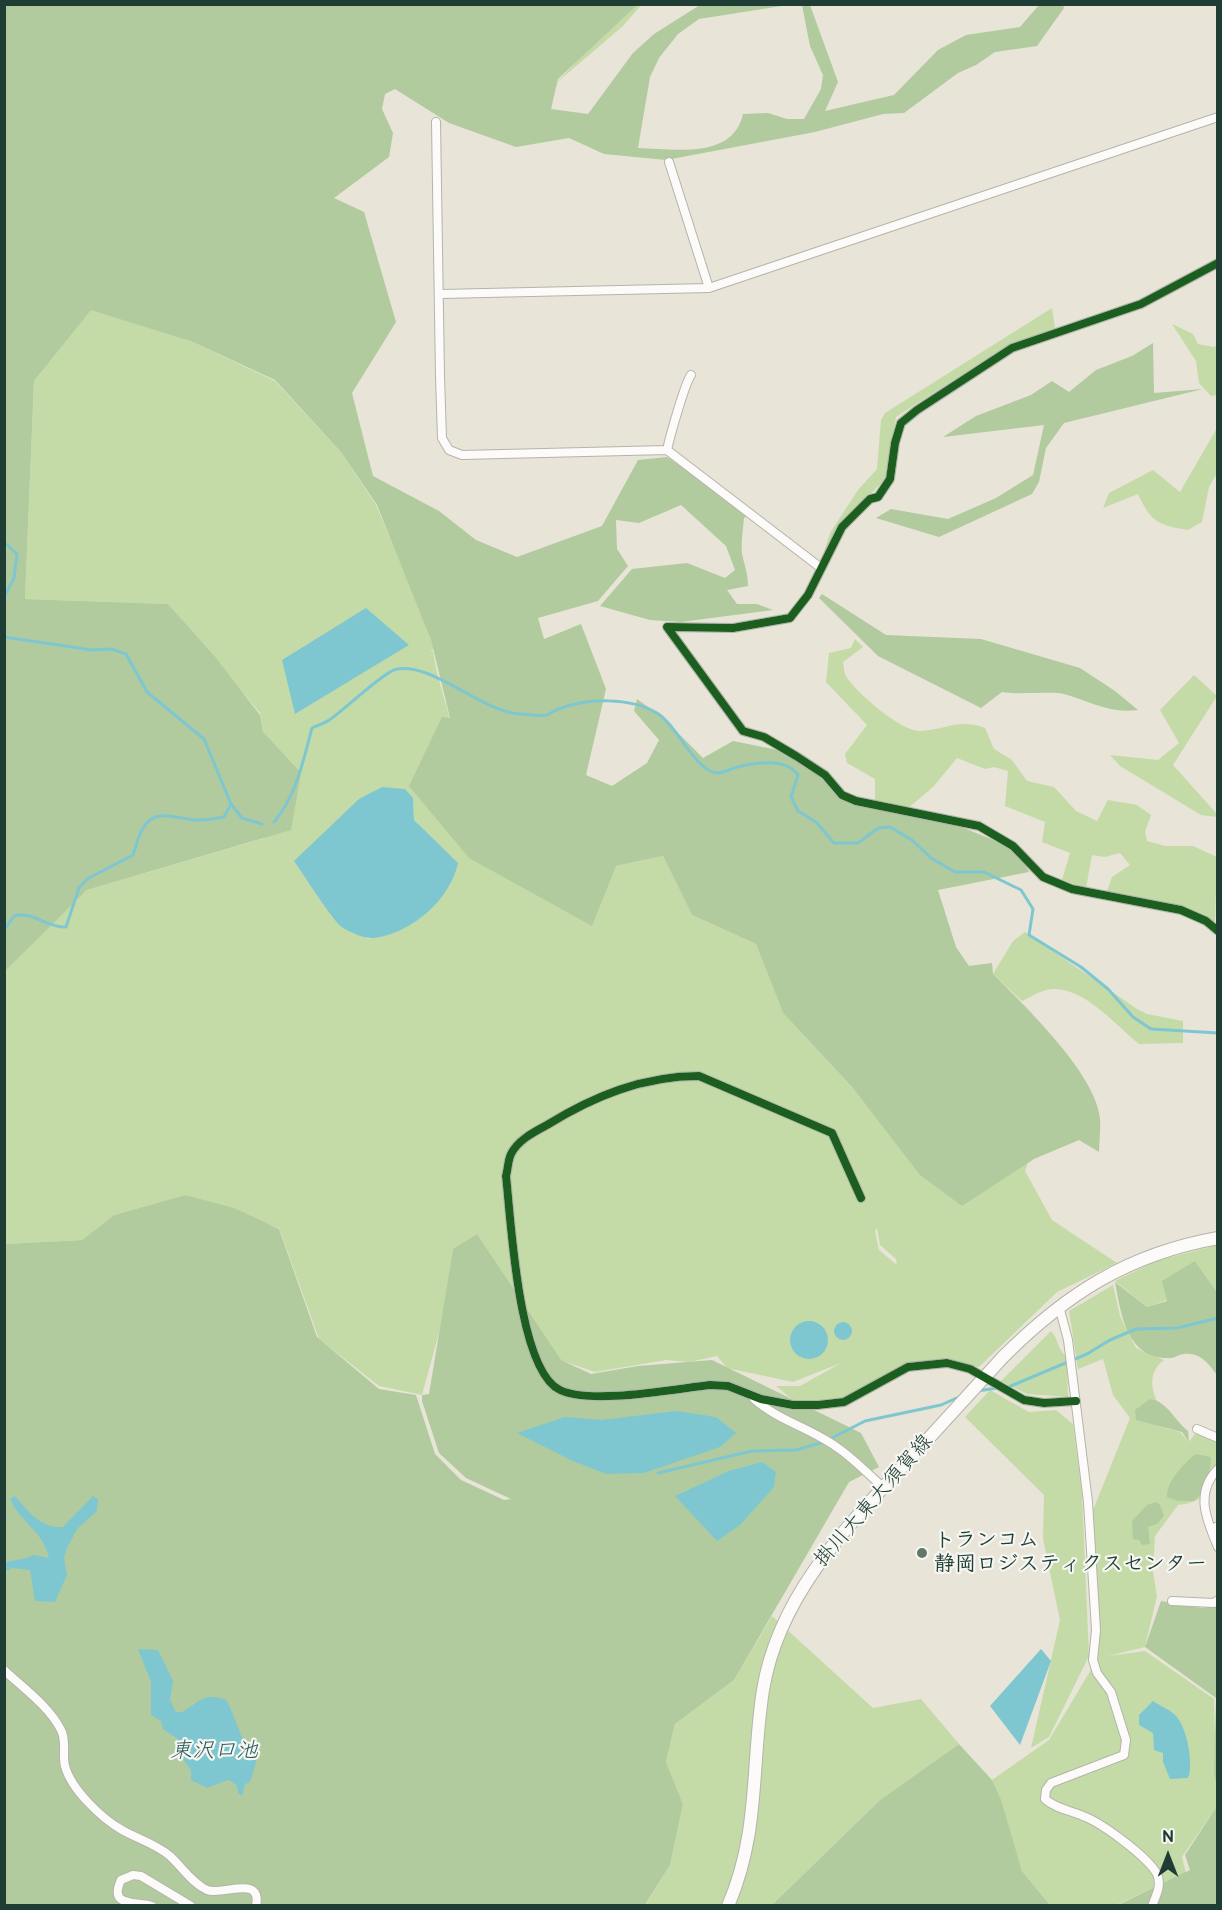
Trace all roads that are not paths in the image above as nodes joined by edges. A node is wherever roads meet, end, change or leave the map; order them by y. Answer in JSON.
{"nodes":[{"id":1,"x":1218,"y":117,"type":"edge"},
{"id":2,"x":436,"y":122,"type":"dead end"},
{"id":3,"x":669,"y":162,"type":"dead end"},
{"id":4,"x":1218,"y":263,"type":"edge"},
{"id":5,"x":709,"y":288,"type":"junction"},
{"id":6,"x":441,"y":294,"type":"junction"},
{"id":7,"x":692,"y":375,"type":"dead end"},
{"id":8,"x":667,"y":450,"type":"junction"},
{"id":9,"x":820,"y":568,"type":"junction"},
{"id":10,"x":1218,"y":932,"type":"edge"},
{"id":11,"x":861,"y":1198,"type":"dead end"},
{"id":12,"x":1218,"y":1238,"type":"edge"},
{"id":13,"x":1059,"y":1306,"type":"junction"},
{"id":14,"x":746,"y":1393,"type":"junction"},
{"id":15,"x":1076,"y":1401,"type":"junction"},
{"id":16,"x":1197,"y":1429,"type":"dead end"},
{"id":17,"x":1218,"y":1438,"type":"edge"},
{"id":18,"x":1218,"y":1469,"type":"edge"},
{"id":19,"x":884,"y":1488,"type":"junction"},
{"id":20,"x":1218,"y":1547,"type":"edge"},
{"id":21,"x":1218,"y":1600,"type":"edge"},
{"id":22,"x":1172,"y":1601,"type":"dead end"},
{"id":23,"x":4,"y":1670,"type":"edge"},
{"id":24,"x":152,"y":1905,"type":"edge"},
{"id":25,"x":191,"y":1905,"type":"edge"},
{"id":26,"x":256,"y":1905,"type":"edge"},
{"id":27,"x":728,"y":1905,"type":"edge"},
{"id":28,"x":1152,"y":1905,"type":"edge"}],
"edges":[{"from":1,"to":5,"type":"street"},
{"from":2,"to":6,"type":"street"},
{"from":3,"to":5,"type":"street"},
{"from":4,"to":9,"type":"street"},
{"from":5,"to":6,"type":"street"},
{"from":6,"to":8,"type":"street"},
{"from":7,"to":8,"type":"street"},
{"from":8,"to":9,"type":"street"},
{"from":9,"to":10,"type":"street"},
{"from":11,"to":14,"type":"street"},
{"from":12,"to":13,"type":"main road","name":"掛川大東大須賀線"},
{"from":13,"to":15,"type":"street"},
{"from":13,"to":19,"type":"main road","name":"掛川大東大須賀線","bridge":true},
{"from":14,"to":15,"type":"street"},
{"from":14,"to":19,"type":"street"},
{"from":15,"to":28,"type":"street"},
{"from":16,"to":17,"type":"street"},
{"from":18,"to":20,"type":"street"},
{"from":19,"to":27,"type":"main road","name":"掛川大東大須賀線"},
{"from":21,"to":22,"type":"street"},
{"from":23,"to":26,"type":"street"},
{"from":24,"to":25,"type":"street"}]}
